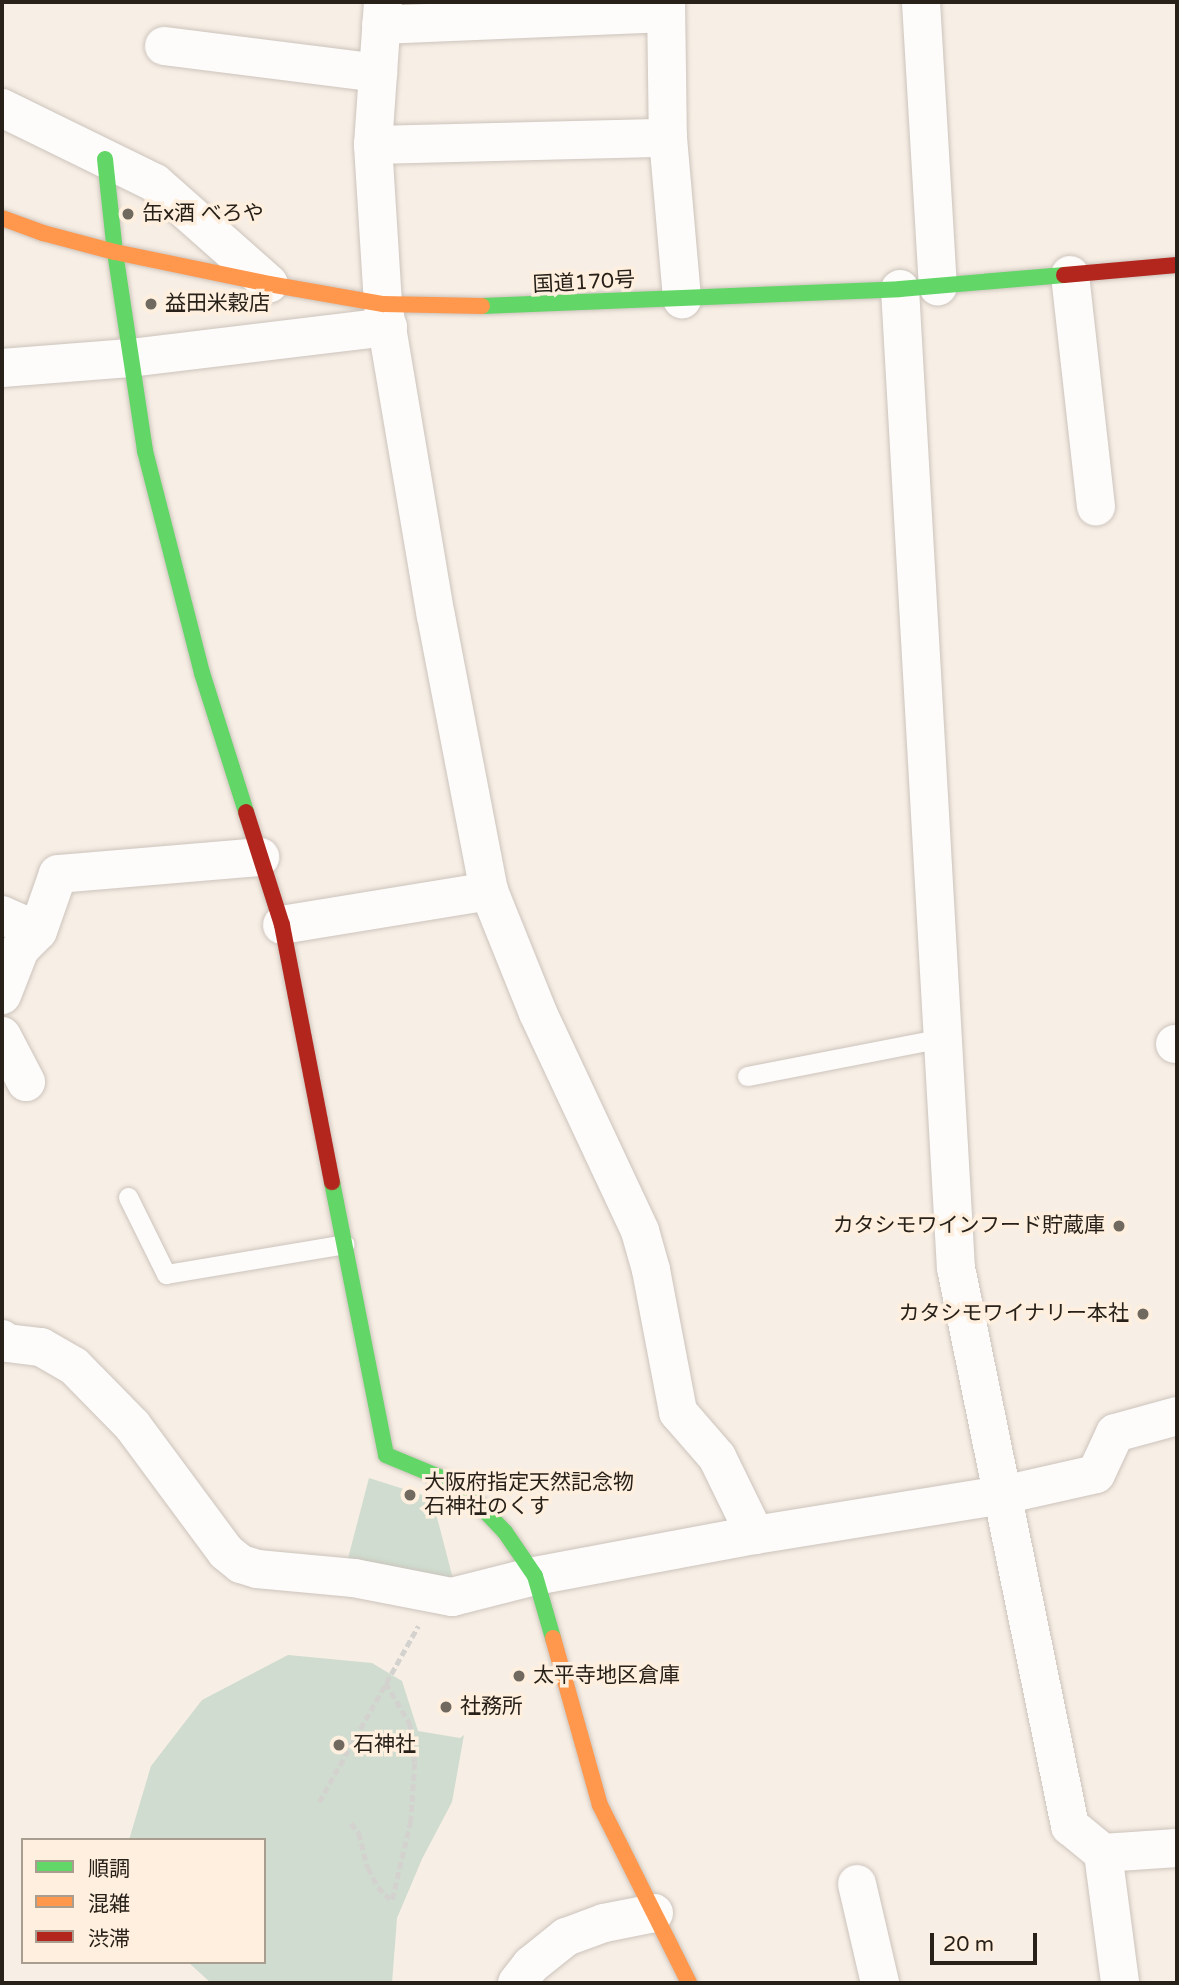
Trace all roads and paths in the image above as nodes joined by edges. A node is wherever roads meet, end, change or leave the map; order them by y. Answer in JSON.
{"nodes":[{"id":1,"x":922,"y":2,"type":"edge"},
{"id":2,"x":666,"y":7,"type":"edge"},
{"id":3,"x":382,"y":13,"type":"edge"},
{"id":4,"x":164,"y":46,"type":"dead end"},
{"id":5,"x":378,"y":73,"type":"junction"},
{"id":6,"x":2,"y":108,"type":"edge"},
{"id":7,"x":668,"y":138,"type":"junction"},
{"id":8,"x":373,"y":145,"type":"junction"},
{"id":9,"x":105,"y":159,"type":"junction"},
{"id":10,"x":2,"y":218,"type":"edge"},
{"id":11,"x":115,"y":251,"type":"junction"},
{"id":12,"x":1177,"y":265,"type":"edge"},
{"id":13,"x":1070,"y":275,"type":"junction"},
{"id":14,"x":270,"y":284,"type":"junction"},
{"id":15,"x":938,"y":286,"type":"junction"},
{"id":16,"x":900,"y":289,"type":"junction"},
{"id":17,"x":682,"y":299,"type":"junction"},
{"id":18,"x":386,"y":316,"type":"junction"},
{"id":19,"x":130,"y":358,"type":"junction"},
{"id":20,"x":2,"y":368,"type":"edge"},
{"id":21,"x":1096,"y":507,"type":"dead end"},
{"id":22,"x":260,"y":858,"type":"junction"},
{"id":23,"x":489,"y":891,"type":"junction"},
{"id":24,"x":2,"y":915,"type":"edge"},
{"id":25,"x":282,"y":925,"type":"junction"},
{"id":26,"x":38,"y":931,"type":"junction"},
{"id":27,"x":2,"y":995,"type":"edge"},
{"id":28,"x":2,"y":1036,"type":"edge"},
{"id":29,"x":943,"y":1038,"type":"junction"},
{"id":30,"x":747,"y":1076,"type":"dead end"},
{"id":31,"x":26,"y":1082,"type":"dead end"},
{"id":32,"x":128,"y":1197,"type":"dead end"},
{"id":33,"x":345,"y":1244,"type":"junction"},
{"id":34,"x":2,"y":1339,"type":"edge"},
{"id":35,"x":1177,"y":1416,"type":"edge"},
{"id":36,"x":1003,"y":1494,"type":"junction"},
{"id":37,"x":755,"y":1535,"type":"junction"},
{"id":38,"x":535,"y":1576,"type":"junction"},
{"id":39,"x":420,"y":1623,"type":"dead end"},
{"id":40,"x":386,"y":1683,"type":"junction"},
{"id":41,"x":319,"y":1802,"type":"dead end"},
{"id":42,"x":351,"y":1823,"type":"dead end"},
{"id":43,"x":1177,"y":1848,"type":"edge"},
{"id":44,"x":1103,"y":1853,"type":"junction"},
{"id":45,"x":857,"y":1884,"type":"dead end"},
{"id":46,"x":654,"y":1913,"type":"junction"},
{"id":47,"x":517,"y":1983,"type":"edge"},
{"id":48,"x":689,"y":1983,"type":"edge"},
{"id":49,"x":880,"y":1983,"type":"edge"},
{"id":50,"x":1120,"y":1983,"type":"edge"}],
"edges":[{"from":1,"to":15,"type":"street"},
{"from":2,"to":3,"type":"street"},
{"from":2,"to":7,"type":"street"},
{"from":3,"to":5,"type":"street"},
{"from":4,"to":5,"type":"street"},
{"from":5,"to":8,"type":"street"},
{"from":6,"to":9,"type":"street"},
{"from":7,"to":8,"type":"street"},
{"from":7,"to":17,"type":"street"},
{"from":8,"to":18,"type":"street"},
{"from":9,"to":11,"type":"main road"},
{"from":9,"to":14,"type":"street"},
{"from":10,"to":11,"type":"main road","name":"国道170号"},
{"from":11,"to":14,"type":"main road","name":"国道170号"},
{"from":11,"to":19,"type":"main road"},
{"from":12,"to":13,"type":"main road","name":"国道170号"},
{"from":13,"to":15,"type":"main road","name":"国道170号"},
{"from":13,"to":21,"type":"street"},
{"from":14,"to":18,"type":"main road","name":"国道170号"},
{"from":15,"to":16,"type":"main road","name":"国道170号"},
{"from":16,"to":17,"type":"main road","name":"国道170号"},
{"from":16,"to":29,"type":"street"},
{"from":17,"to":18,"type":"main road","name":"国道170号"},
{"from":18,"to":19,"type":"street"},
{"from":18,"to":23,"type":"street"},
{"from":19,"to":20,"type":"street"},
{"from":19,"to":22,"type":"main road"},
{"from":22,"to":25,"type":"main road"},
{"from":22,"to":26,"type":"street"},
{"from":23,"to":25,"type":"street"},
{"from":23,"to":37,"type":"street"},
{"from":24,"to":26,"type":"street"},
{"from":25,"to":33,"type":"main road"},
{"from":26,"to":27,"type":"street"},
{"from":28,"to":31,"type":"street"},
{"from":29,"to":30,"type":"lane"},
{"from":29,"to":36,"type":"street"},
{"from":32,"to":33,"type":"lane"},
{"from":33,"to":38,"type":"main road"},
{"from":34,"to":38,"type":"street"},
{"from":35,"to":36,"type":"street"},
{"from":36,"to":37,"type":"street"},
{"from":36,"to":44,"type":"street"},
{"from":37,"to":38,"type":"street"},
{"from":38,"to":46,"type":"main road"},
{"from":39,"to":40,"type":"path"},
{"from":40,"to":41,"type":"path"},
{"from":40,"to":42,"type":"path"},
{"from":43,"to":44,"type":"street"},
{"from":44,"to":50,"type":"street"},
{"from":45,"to":49,"type":"street"},
{"from":46,"to":47,"type":"street"},
{"from":46,"to":48,"type":"main road"}]}
